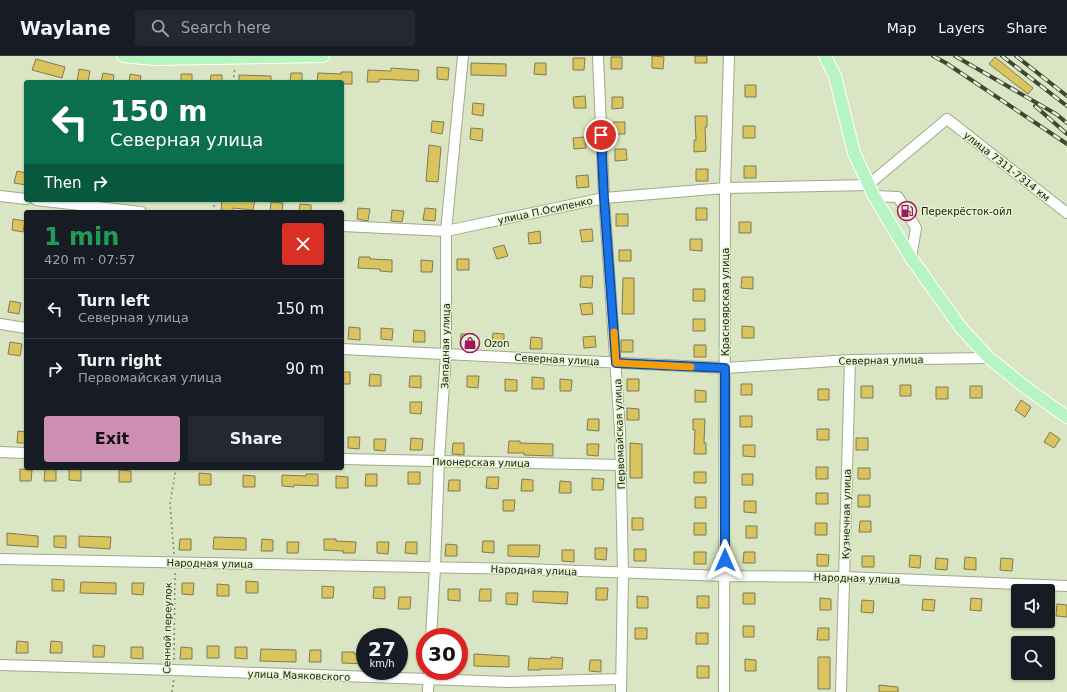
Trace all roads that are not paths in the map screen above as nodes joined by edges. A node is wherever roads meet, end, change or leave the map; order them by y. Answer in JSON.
{"nodes":[{"id":1,"x":122,"y":56,"type":"edge"},
{"id":2,"x":323,"y":56,"type":"edge"},
{"id":3,"x":463,"y":56,"type":"edge"},
{"id":4,"x":598,"y":56,"type":"edge"},
{"id":5,"x":729,"y":56,"type":"edge"},
{"id":6,"x":825,"y":56,"type":"edge"},
{"id":7,"x":237,"y":57,"type":"edge"},
{"id":8,"x":868,"y":185,"type":"junction"},
{"id":9,"x":726,"y":188,"type":"junction"},
{"id":10,"x":0,"y":196,"type":"edge"},
{"id":11,"x":874,"y":196,"type":"junction"},
{"id":12,"x":604,"y":198,"type":"junction"},
{"id":13,"x":24,"y":199,"type":"edge"},
{"id":14,"x":54,"y":202,"type":"edge"},
{"id":15,"x":124,"y":210,"type":"edge"},
{"id":16,"x":1067,"y":213,"type":"edge"},
{"id":17,"x":344,"y":226,"type":"edge"},
{"id":18,"x":446,"y":231,"type":"junction"},
{"id":19,"x":911,"y":258,"type":"junction"},
{"id":20,"x":0,"y":324,"type":"edge"},
{"id":21,"x":24,"y":328,"type":"edge"},
{"id":22,"x":344,"y":349,"type":"edge"},
{"id":23,"x":446,"y":353,"type":"junction"},
{"id":24,"x":988,"y":358,"type":"junction"},
{"id":25,"x":850,"y":360,"type":"junction"},
{"id":26,"x":616,"y":363,"type":"junction"},
{"id":27,"x":725,"y":368,"type":"junction"},
{"id":28,"x":1067,"y":417,"type":"edge"},
{"id":29,"x":0,"y":452,"type":"edge"},
{"id":30,"x":24,"y":452,"type":"edge"},
{"id":31,"x":344,"y":459,"type":"edge"},
{"id":32,"x":439,"y":461,"type":"junction"},
{"id":33,"x":620,"y":465,"type":"junction"},
{"id":34,"x":0,"y":559,"type":"edge"},
{"id":35,"x":435,"y":568,"type":"junction"},
{"id":36,"x":623,"y":573,"type":"junction"},
{"id":37,"x":725,"y":576,"type":"junction"},
{"id":38,"x":845,"y":577,"type":"junction"},
{"id":39,"x":1067,"y":586,"type":"edge"},
{"id":40,"x":432,"y":628,"type":"edge"},
{"id":41,"x":0,"y":665,"type":"edge"},
{"id":42,"x":416,"y":676,"type":"edge"},
{"id":43,"x":468,"y":679,"type":"edge"},
{"id":44,"x":621,"y":679,"type":"junction"},
{"id":45,"x":429,"y":680,"type":"edge"},
{"id":46,"x":428,"y":692,"type":"edge"},
{"id":47,"x":621,"y":692,"type":"edge"},
{"id":48,"x":724,"y":692,"type":"edge"},
{"id":49,"x":841,"y":692,"type":"edge"}],
"edges":[{"from":1,"to":7,"type":"main road"},
{"from":2,"to":7,"type":"main road"},
{"from":3,"to":18,"type":"street","name":"Западная улица"},
{"from":4,"to":12,"type":"street","name":"Первомайская улица"},
{"from":5,"to":9,"type":"street","name":"Красноярская улица"},
{"from":6,"to":8,"type":"main road"},
{"from":8,"to":9,"type":"street","name":"улица П.Осипенко"},
{"from":8,"to":11,"type":"main road"},
{"from":8,"to":16,"type":"street","name":"улица 7311-7314 км"},
{"from":9,"to":12,"type":"street","name":"улица П.Осипенко"},
{"from":9,"to":27,"type":"street","name":"Красноярская улица"},
{"from":10,"to":13,"type":"street"},
{"from":11,"to":19,"type":"main road"},
{"from":11,"to":19,"type":"street"},
{"from":12,"to":18,"type":"street","name":"улица П.Осипенко"},
{"from":12,"to":26,"type":"street","name":"Первомайская улица"},
{"from":14,"to":15,"type":"street"},
{"from":17,"to":18,"type":"street","name":"улица П.Осипенко"},
{"from":18,"to":23,"type":"street","name":"Западная улица"},
{"from":19,"to":24,"type":"main road"},
{"from":20,"to":21,"type":"street"},
{"from":22,"to":23,"type":"street","name":"Северная улица"},
{"from":23,"to":26,"type":"street","name":"Северная улица"},
{"from":23,"to":32,"type":"street","name":"Западная улица"},
{"from":24,"to":25,"type":"street","name":"Северная улица"},
{"from":24,"to":28,"type":"main road"},
{"from":25,"to":27,"type":"street","name":"Северная улица"},
{"from":25,"to":38,"type":"street","name":"Кузнечная улица"},
{"from":26,"to":27,"type":"street","name":"Северная улица"},
{"from":26,"to":33,"type":"street","name":"Первомайская улица"},
{"from":27,"to":37,"type":"street","name":"Красноярская улица"},
{"from":29,"to":30,"type":"street"},
{"from":31,"to":32,"type":"street","name":"Пионерская улица"},
{"from":32,"to":33,"type":"street","name":"Пионерская улица"},
{"from":32,"to":35,"type":"street","name":"Западная улица"},
{"from":33,"to":36,"type":"street","name":"Первомайская улица"},
{"from":34,"to":35,"type":"street","name":"Народная улица"},
{"from":35,"to":36,"type":"street","name":"Народная улица"},
{"from":35,"to":40,"type":"street","name":"Западная улица"},
{"from":36,"to":37,"type":"street","name":"Народная улица"},
{"from":36,"to":44,"type":"street","name":"Первомайская улица"},
{"from":37,"to":38,"type":"street","name":"Народная улица"},
{"from":37,"to":48,"type":"street","name":"Красноярская улица"},
{"from":38,"to":39,"type":"street","name":"Народная улица"},
{"from":38,"to":49,"type":"street","name":"Кузнечная улица"},
{"from":41,"to":42,"type":"street","name":"улица Маяковского"},
{"from":43,"to":44,"type":"street","name":"улица Маяковского"},
{"from":44,"to":47,"type":"street","name":"Первомайская улица"},
{"from":45,"to":46,"type":"street"}]}
